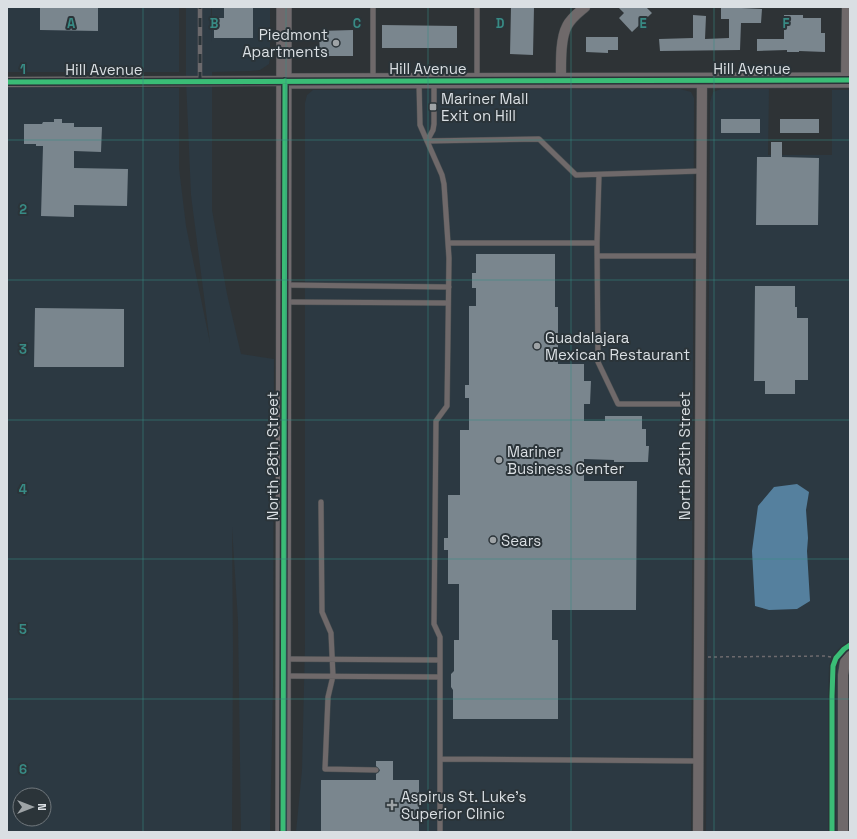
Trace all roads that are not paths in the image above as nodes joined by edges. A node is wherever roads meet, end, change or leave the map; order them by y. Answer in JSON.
{"nodes":[{"id":1,"x":284,"y":7,"type":"edge"},
{"id":2,"x":373,"y":7,"type":"edge"},
{"id":3,"x":478,"y":7,"type":"edge"},
{"id":4,"x":585,"y":7,"type":"edge"},
{"id":5,"x":847,"y":7,"type":"edge"},
{"id":6,"x":373,"y":80,"type":"junction"},
{"id":7,"x":419,"y":80,"type":"junction"},
{"id":8,"x":434,"y":80,"type":"junction"},
{"id":9,"x":477,"y":80,"type":"junction"},
{"id":10,"x":561,"y":80,"type":"junction"},
{"id":11,"x":702,"y":80,"type":"junction"},
{"id":12,"x":848,"y":80,"type":"edge"},
{"id":13,"x":285,"y":81,"type":"junction"},
{"id":14,"x":7,"y":82,"type":"edge"},
{"id":15,"x":427,"y":141,"type":"junction"},
{"id":16,"x":701,"y":171,"type":"junction"},
{"id":17,"x":599,"y":175,"type":"junction"},
{"id":18,"x":448,"y":243,"type":"junction"},
{"id":19,"x":598,"y":243,"type":"junction"},
{"id":20,"x":598,"y":256,"type":"junction"},
{"id":21,"x":700,"y":256,"type":"junction"},
{"id":22,"x":285,"y":285,"type":"junction"},
{"id":23,"x":449,"y":287,"type":"junction"},
{"id":24,"x":285,"y":302,"type":"junction"},
{"id":25,"x":448,"y":303,"type":"junction"},
{"id":26,"x":684,"y":404,"type":"dead end"},
{"id":27,"x":321,"y":502,"type":"dead end"},
{"id":28,"x":842,"y":656,"type":"edge"},
{"id":29,"x":284,"y":659,"type":"junction"},
{"id":30,"x":332,"y":659,"type":"junction"},
{"id":31,"x":440,"y":660,"type":"junction"},
{"id":32,"x":284,"y":676,"type":"junction"},
{"id":33,"x":333,"y":676,"type":"junction"},
{"id":34,"x":440,"y":677,"type":"junction"},
{"id":35,"x":440,"y":759,"type":"junction"},
{"id":36,"x":698,"y":761,"type":"junction"},
{"id":37,"x":376,"y":770,"type":"dead end"},
{"id":38,"x":283,"y":832,"type":"edge"},
{"id":39,"x":440,"y":832,"type":"edge"},
{"id":40,"x":698,"y":832,"type":"edge"},
{"id":41,"x":843,"y":832,"type":"edge"}],
"edges":[{"from":1,"to":13,"type":"main road","name":"North 28th Street"},
{"from":2,"to":6,"type":"lane"},
{"from":3,"to":9,"type":"lane"},
{"from":4,"to":10,"type":"street"},
{"from":5,"to":12,"type":"street"},
{"from":6,"to":7,"type":"main road","name":"Hill Avenue"},
{"from":6,"to":13,"type":"main road","name":"Hill Avenue"},
{"from":7,"to":8,"type":"main road","name":"Hill Avenue"},
{"from":7,"to":15,"type":"lane"},
{"from":8,"to":9,"type":"main road","name":"Hill Avenue"},
{"from":8,"to":15,"type":"lane"},
{"from":9,"to":10,"type":"main road","name":"Hill Avenue"},
{"from":10,"to":11,"type":"main road","name":"Hill Avenue"},
{"from":11,"to":12,"type":"main road","name":"Hill Avenue"},
{"from":11,"to":16,"type":"street","name":"North 25th Street"},
{"from":13,"to":14,"type":"street","name":"Hill Avenue"},
{"from":13,"to":22,"type":"main road","name":"North 28th Street"},
{"from":15,"to":17,"type":"lane"},
{"from":15,"to":18,"type":"lane"},
{"from":16,"to":17,"type":"lane"},
{"from":16,"to":21,"type":"street","name":"North 25th Street"},
{"from":17,"to":19,"type":"lane"},
{"from":18,"to":19,"type":"lane"},
{"from":18,"to":23,"type":"lane"},
{"from":19,"to":20,"type":"lane"},
{"from":20,"to":21,"type":"lane"},
{"from":20,"to":26,"type":"lane"},
{"from":21,"to":36,"type":"street","name":"North 25th Street"},
{"from":22,"to":23,"type":"lane"},
{"from":22,"to":24,"type":"main road","name":"North 28th Street"},
{"from":23,"to":25,"type":"lane"},
{"from":24,"to":25,"type":"lane"},
{"from":24,"to":29,"type":"main road","name":"North 28th Street"},
{"from":25,"to":31,"type":"lane"},
{"from":27,"to":30,"type":"lane"},
{"from":28,"to":41,"type":"street"},
{"from":29,"to":30,"type":"lane"},
{"from":29,"to":32,"type":"main road","name":"North 28th Street"},
{"from":30,"to":31,"type":"lane"},
{"from":30,"to":33,"type":"lane"},
{"from":31,"to":34,"type":"lane"},
{"from":32,"to":33,"type":"lane"},
{"from":32,"to":38,"type":"main road","name":"North 28th Street"},
{"from":33,"to":34,"type":"lane"},
{"from":33,"to":37,"type":"lane"},
{"from":34,"to":35,"type":"lane"},
{"from":35,"to":36,"type":"lane"},
{"from":35,"to":39,"type":"lane"},
{"from":36,"to":40,"type":"street","name":"North 25th Street"}]}
